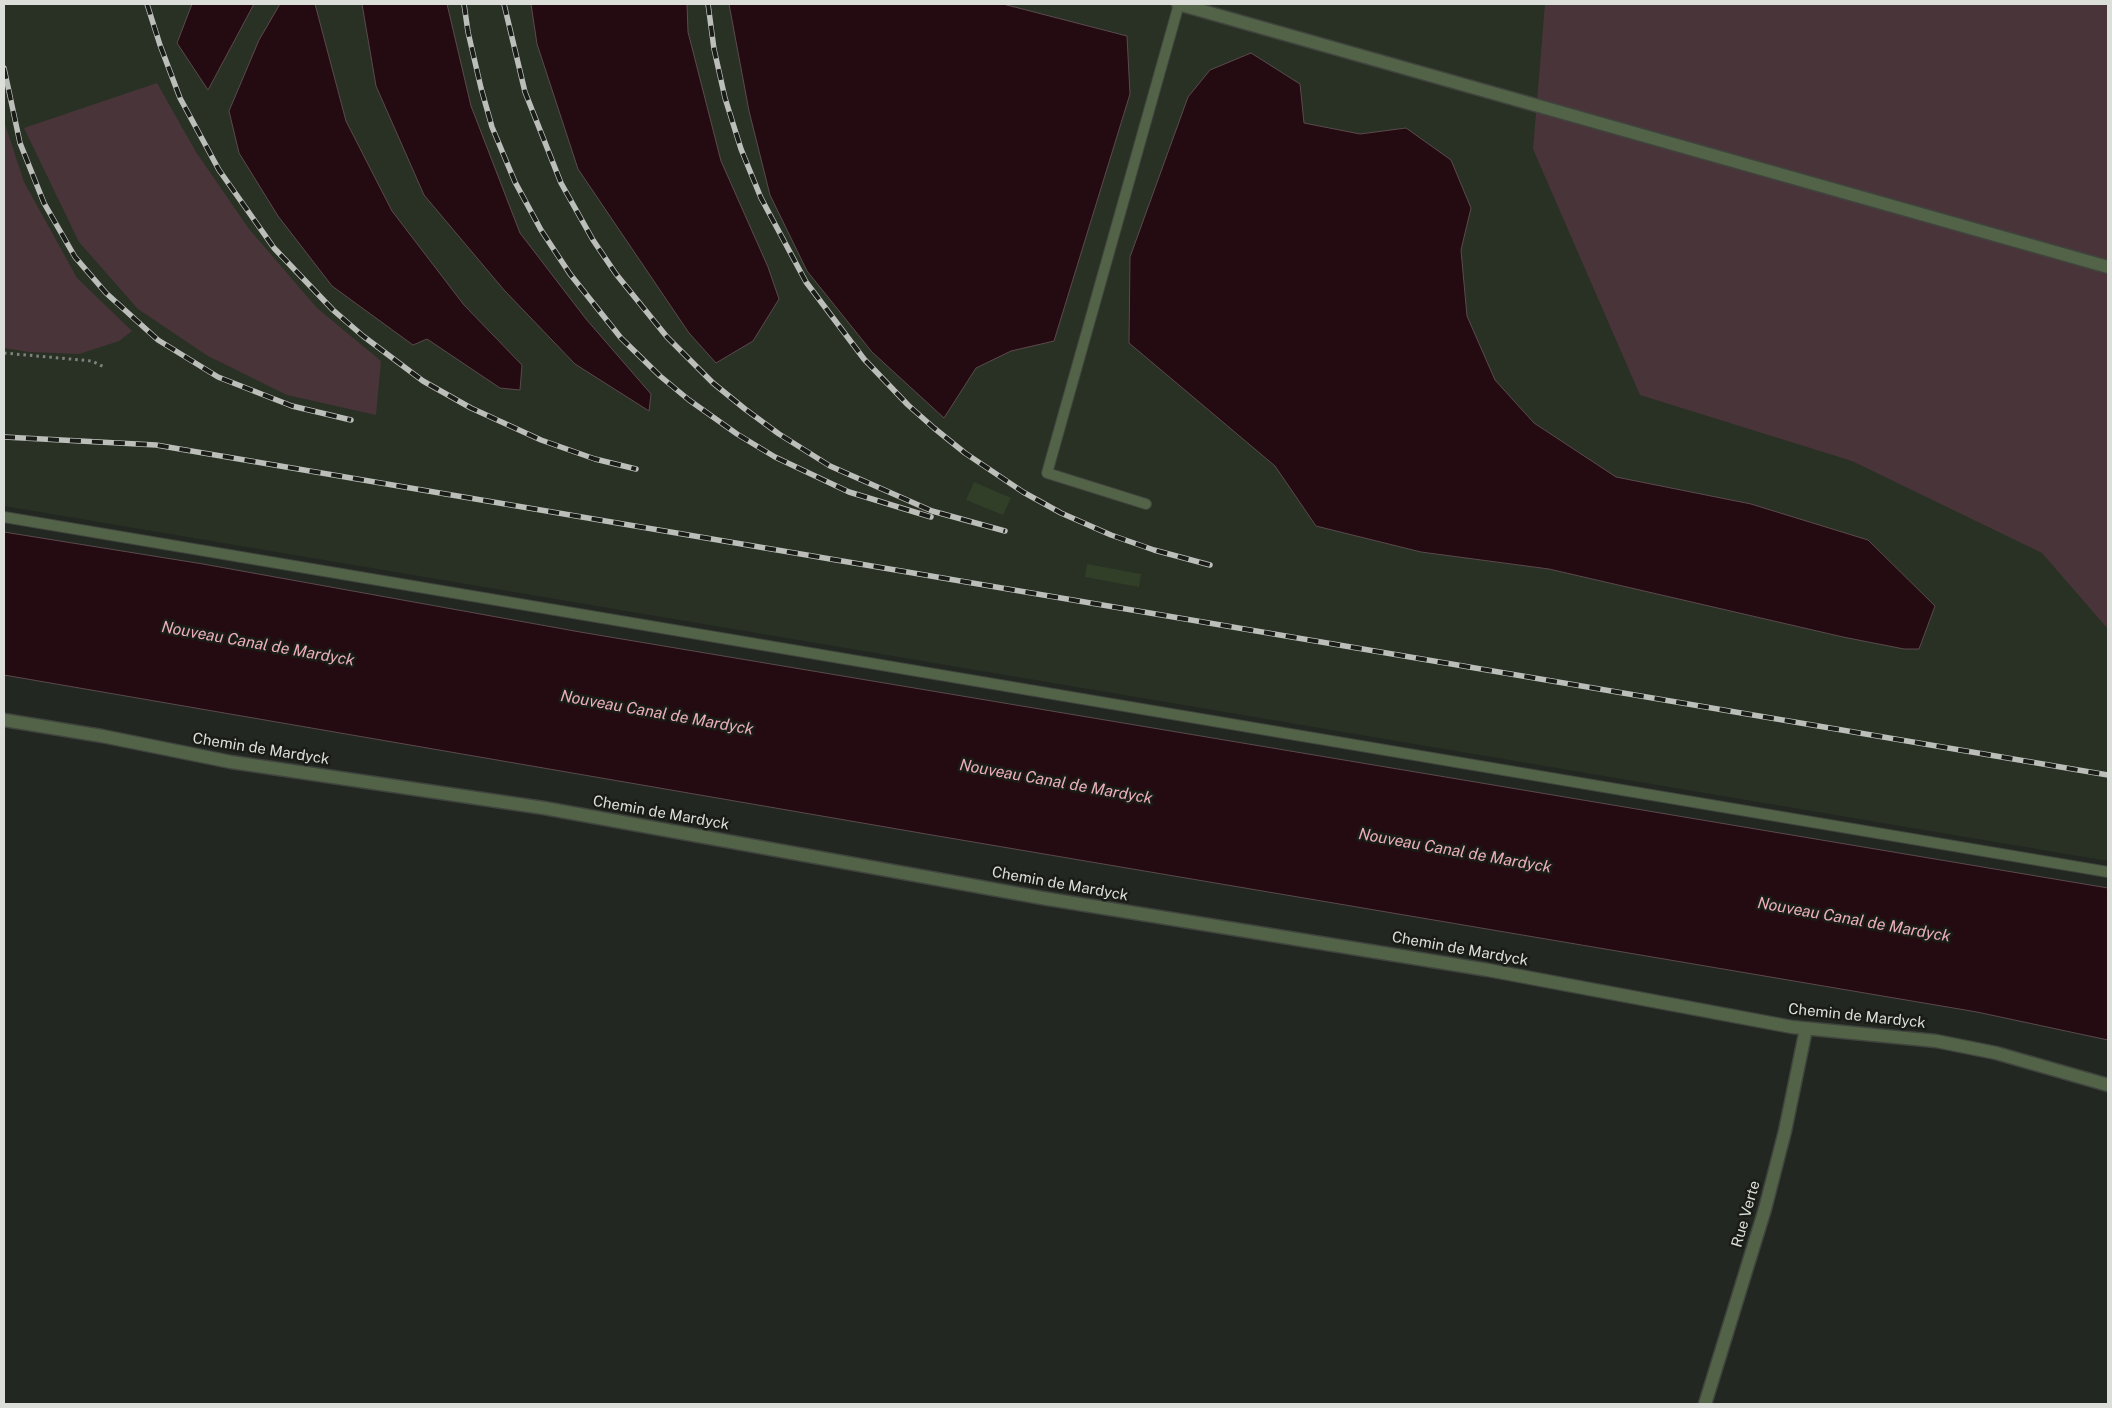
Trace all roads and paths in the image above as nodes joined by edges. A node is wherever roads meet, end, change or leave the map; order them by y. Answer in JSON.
{"nodes":[{"id":1,"x":1178,"y":4,"type":"edge"},
{"id":2,"x":2108,"y":268,"type":"edge"},
{"id":3,"x":4,"y":353,"type":"edge"},
{"id":4,"x":104,"y":367,"type":"dead end"},
{"id":5,"x":1146,"y":504,"type":"dead end"},
{"id":6,"x":4,"y":517,"type":"edge"},
{"id":7,"x":4,"y":720,"type":"edge"},
{"id":8,"x":2108,"y":872,"type":"edge"},
{"id":9,"x":1806,"y":1029,"type":"junction"},
{"id":10,"x":2108,"y":1085,"type":"edge"},
{"id":11,"x":1705,"y":1404,"type":"edge"}],
"edges":[{"from":1,"to":2,"type":"street"},
{"from":1,"to":5,"type":"lane"},
{"from":3,"to":4,"type":"path"},
{"from":6,"to":8,"type":"lane"},
{"from":7,"to":9,"type":"street","name":"Chemin de Mardyck"},
{"from":9,"to":10,"type":"street","name":"Chemin de Mardyck"},
{"from":9,"to":11,"type":"street","name":"Rue Verte"}]}
